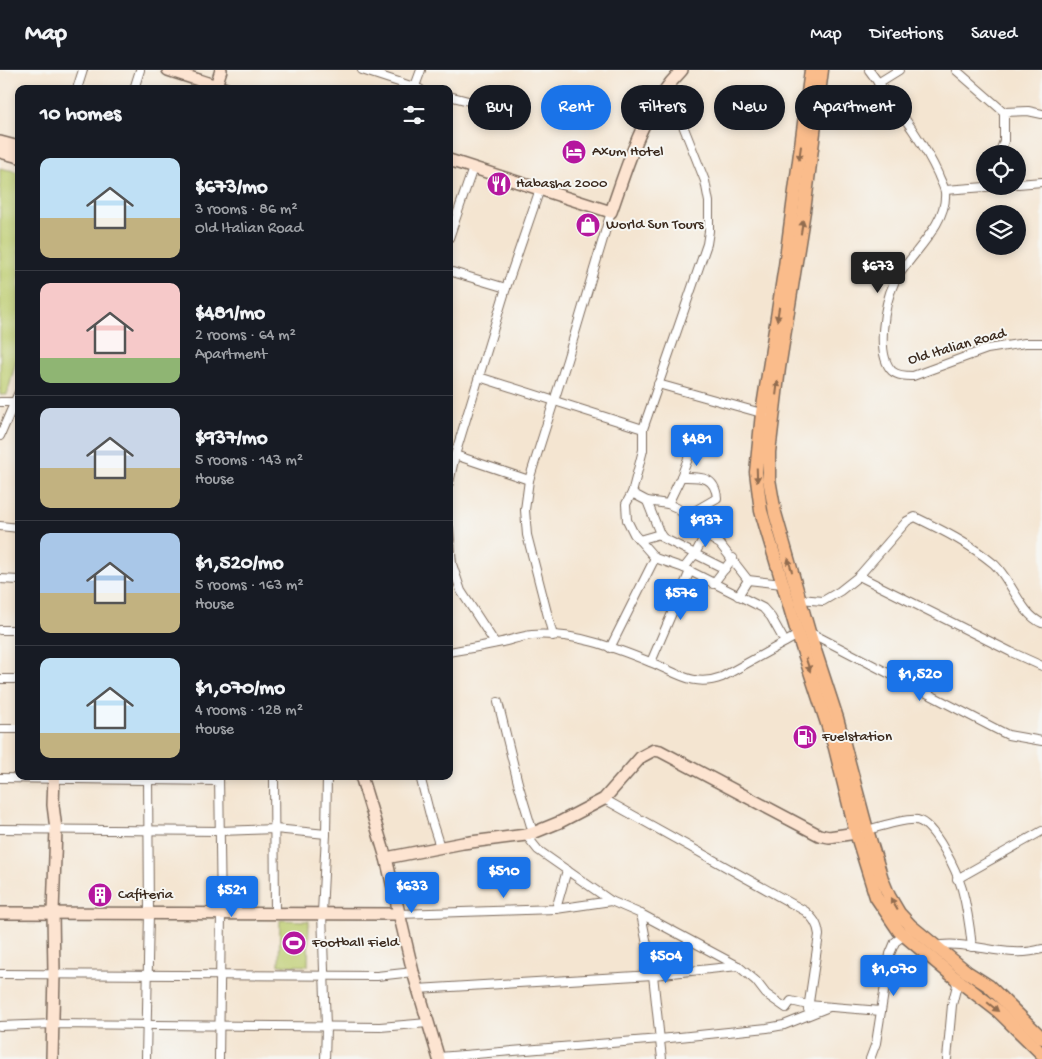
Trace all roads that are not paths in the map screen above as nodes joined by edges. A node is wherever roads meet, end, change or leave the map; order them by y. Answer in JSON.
{"nodes":[{"id":1,"x":83,"y":70,"type":"edge"},
{"id":2,"x":140,"y":70,"type":"edge"},
{"id":3,"x":168,"y":70,"type":"edge"},
{"id":4,"x":213,"y":70,"type":"edge"},
{"id":5,"x":221,"y":70,"type":"edge"},
{"id":6,"x":362,"y":70,"type":"edge"},
{"id":7,"x":421,"y":70,"type":"edge"},
{"id":8,"x":682,"y":70,"type":"edge"},
{"id":9,"x":811,"y":70,"type":"edge"},
{"id":10,"x":822,"y":70,"type":"edge"},
{"id":11,"x":869,"y":70,"type":"edge"},
{"id":12,"x":899,"y":70,"type":"edge"},
{"id":13,"x":956,"y":70,"type":"edge"},
{"id":14,"x":878,"y":83,"type":"junction"},
{"id":15,"x":78,"y":85,"type":"edge"},
{"id":16,"x":135,"y":85,"type":"edge"},
{"id":17,"x":209,"y":85,"type":"edge"},
{"id":18,"x":215,"y":85,"type":"edge"},
{"id":19,"x":216,"y":85,"type":"edge"},
{"id":20,"x":407,"y":85,"type":"edge"},
{"id":21,"x":417,"y":85,"type":"edge"},
{"id":22,"x":668,"y":85,"type":"edge"},
{"id":23,"x":453,"y":97,"type":"edge"},
{"id":24,"x":468,"y":101,"type":"edge"},
{"id":25,"x":1004,"y":112,"type":"junction"},
{"id":26,"x":1042,"y":114,"type":"edge"},
{"id":27,"x":641,"y":130,"type":"edge"},
{"id":28,"x":685,"y":130,"type":"edge"},
{"id":29,"x":1002,"y":145,"type":"edge"},
{"id":30,"x":1,"y":147,"type":"edge"},
{"id":31,"x":15,"y":147,"type":"edge"},
{"id":32,"x":15,"y":154,"type":"edge"},
{"id":33,"x":453,"y":161,"type":"edge"},
{"id":34,"x":473,"y":168,"type":"junction"},
{"id":35,"x":1042,"y":182,"type":"edge"},
{"id":36,"x":1026,"y":183,"type":"edge"},
{"id":37,"x":976,"y":188,"type":"edge"},
{"id":38,"x":540,"y":189,"type":"junction"},
{"id":39,"x":945,"y":190,"type":"junction"},
{"id":40,"x":611,"y":212,"type":"junction"},
{"id":41,"x":453,"y":226,"type":"edge"},
{"id":42,"x":453,"y":272,"type":"edge"},
{"id":43,"x":506,"y":288,"type":"junction"},
{"id":44,"x":1042,"y":343,"type":"edge"},
{"id":45,"x":479,"y":377,"type":"junction"},
{"id":46,"x":658,"y":384,"type":"junction"},
{"id":47,"x":554,"y":401,"type":"junction"},
{"id":48,"x":0,"y":402,"type":"edge"},
{"id":49,"x":14,"y":402,"type":"joint"},
{"id":50,"x":768,"y":414,"type":"junction"},
{"id":51,"x":643,"y":429,"type":"junction"},
{"id":52,"x":0,"y":436,"type":"edge"},
{"id":53,"x":692,"y":448,"type":"dead end"},
{"id":54,"x":455,"y":455,"type":"junction"},
{"id":55,"x":453,"y":464,"type":"edge"},
{"id":56,"x":681,"y":477,"type":"junction"},
{"id":57,"x":528,"y":480,"type":"junction"},
{"id":58,"x":632,"y":493,"type":"junction"},
{"id":59,"x":647,"y":501,"type":"junction"},
{"id":60,"x":668,"y":504,"type":"junction"},
{"id":61,"x":686,"y":516,"type":"junction"},
{"id":62,"x":0,"y":526,"type":"edge"},
{"id":63,"x":15,"y":528,"type":"edge"},
{"id":64,"x":660,"y":534,"type":"junction"},
{"id":65,"x":705,"y":535,"type":"junction"},
{"id":66,"x":639,"y":540,"type":"junction"},
{"id":67,"x":695,"y":554,"type":"junction"},
{"id":68,"x":655,"y":558,"type":"junction"},
{"id":69,"x":732,"y":558,"type":"junction"},
{"id":70,"x":453,"y":567,"type":"edge"},
{"id":71,"x":725,"y":569,"type":"junction"},
{"id":72,"x":687,"y":570,"type":"junction"},
{"id":73,"x":859,"y":576,"type":"junction"},
{"id":74,"x":0,"y":579,"type":"edge"},
{"id":75,"x":15,"y":580,"type":"edge"},
{"id":76,"x":748,"y":580,"type":"junction"},
{"id":77,"x":714,"y":584,"type":"junction"},
{"id":78,"x":782,"y":584,"type":"junction"},
{"id":79,"x":738,"y":596,"type":"junction"},
{"id":80,"x":800,"y":599,"type":"junction"},
{"id":81,"x":1042,"y":623,"type":"edge"},
{"id":82,"x":0,"y":630,"type":"edge"},
{"id":83,"x":15,"y":630,"type":"edge"},
{"id":84,"x":803,"y":633,"type":"junction"},
{"id":85,"x":553,"y":636,"type":"junction"},
{"id":86,"x":785,"y":642,"type":"junction"},
{"id":87,"x":495,"y":643,"type":"junction"},
{"id":88,"x":610,"y":648,"type":"junction"},
{"id":89,"x":453,"y":651,"type":"edge"},
{"id":90,"x":651,"y":662,"type":"junction"},
{"id":91,"x":1042,"y":666,"type":"edge"},
{"id":92,"x":0,"y":679,"type":"edge"},
{"id":93,"x":15,"y":679,"type":"edge"},
{"id":94,"x":498,"y":702,"type":"dead end"},
{"id":95,"x":0,"y":729,"type":"edge"},
{"id":96,"x":15,"y":729,"type":"edge"},
{"id":97,"x":1042,"y":741,"type":"edge"},
{"id":98,"x":0,"y":778,"type":"edge"},
{"id":99,"x":15,"y":778,"type":"edge"},
{"id":100,"x":54,"y":780,"type":"edge"},
{"id":101,"x":148,"y":780,"type":"edge"},
{"id":102,"x":219,"y":780,"type":"edge"},
{"id":103,"x":274,"y":780,"type":"edge"},
{"id":104,"x":327,"y":780,"type":"edge"},
{"id":105,"x":361,"y":780,"type":"edge"},
{"id":106,"x":421,"y":780,"type":"edge"},
{"id":107,"x":604,"y":799,"type":"junction"},
{"id":108,"x":0,"y":829,"type":"edge"},
{"id":109,"x":56,"y":829,"type":"junction"},
{"id":110,"x":275,"y":829,"type":"junction"},
{"id":111,"x":148,"y":830,"type":"junction"},
{"id":112,"x":220,"y":831,"type":"junction"},
{"id":113,"x":1042,"y":831,"type":"edge"},
{"id":114,"x":862,"y":832,"type":"junction"},
{"id":115,"x":326,"y":834,"type":"junction"},
{"id":116,"x":530,"y":834,"type":"junction"},
{"id":117,"x":440,"y":847,"type":"junction"},
{"id":118,"x":386,"y":858,"type":"junction"},
{"id":119,"x":567,"y":870,"type":"junction"},
{"id":120,"x":957,"y":879,"type":"junction"},
{"id":121,"x":611,"y":901,"type":"junction"},
{"id":122,"x":556,"y":909,"type":"junction"},
{"id":123,"x":52,"y":912,"type":"junction"},
{"id":124,"x":0,"y":913,"type":"edge"},
{"id":125,"x":148,"y":913,"type":"junction"},
{"id":126,"x":275,"y":913,"type":"junction"},
{"id":127,"x":322,"y":913,"type":"junction"},
{"id":128,"x":221,"y":914,"type":"junction"},
{"id":129,"x":399,"y":914,"type":"junction"},
{"id":130,"x":641,"y":914,"type":"junction"},
{"id":131,"x":909,"y":932,"type":"junction"},
{"id":132,"x":934,"y":946,"type":"junction"},
{"id":133,"x":972,"y":947,"type":"junction"},
{"id":134,"x":1042,"y":949,"type":"edge"},
{"id":135,"x":738,"y":966,"type":"junction"},
{"id":136,"x":413,"y":972,"type":"junction"},
{"id":137,"x":0,"y":974,"type":"edge"},
{"id":138,"x":54,"y":974,"type":"junction"},
{"id":139,"x":148,"y":974,"type":"junction"},
{"id":140,"x":653,"y":974,"type":"junction"},
{"id":141,"x":220,"y":975,"type":"junction"},
{"id":142,"x":323,"y":976,"type":"junction"},
{"id":143,"x":954,"y":977,"type":"junction"},
{"id":144,"x":417,"y":989,"type":"junction"},
{"id":145,"x":808,"y":1005,"type":"junction"},
{"id":146,"x":832,"y":1006,"type":"junction"},
{"id":147,"x":881,"y":1011,"type":"junction"},
{"id":148,"x":807,"y":1016,"type":"junction"},
{"id":149,"x":428,"y":1022,"type":"junction"},
{"id":150,"x":53,"y":1024,"type":"junction"},
{"id":151,"x":147,"y":1025,"type":"junction"},
{"id":152,"x":0,"y":1026,"type":"edge"},
{"id":153,"x":220,"y":1026,"type":"junction"},
{"id":154,"x":326,"y":1027,"type":"junction"},
{"id":155,"x":1042,"y":1038,"type":"edge"},
{"id":156,"x":660,"y":1039,"type":"junction"},
{"id":157,"x":1042,"y":1054,"type":"edge"},
{"id":158,"x":439,"y":1058,"type":"edge"},
{"id":159,"x":52,"y":1059,"type":"edge"},
{"id":160,"x":146,"y":1059,"type":"edge"},
{"id":161,"x":219,"y":1059,"type":"edge"},
{"id":162,"x":325,"y":1059,"type":"edge"},
{"id":163,"x":662,"y":1059,"type":"edge"},
{"id":164,"x":870,"y":1059,"type":"edge"},
{"id":165,"x":947,"y":1059,"type":"edge"}],
"edges":[{"from":1,"to":15,"type":"street"},
{"from":2,"to":16,"type":"street"},
{"from":3,"to":17,"type":"street"},
{"from":4,"to":18,"type":"street"},
{"from":5,"to":19,"type":"street"},
{"from":6,"to":20,"type":"street"},
{"from":7,"to":21,"type":"street"},
{"from":8,"to":22,"type":"street"},
{"from":9,"to":50,"type":"main road","one_way":true},
{"from":50,"to":10,"type":"main road","one_way":true},
{"from":11,"to":14,"type":"street"},
{"from":12,"to":14,"type":"street"},
{"from":13,"to":25,"type":"street"},
{"from":14,"to":39,"type":"street"},
{"from":23,"to":24,"type":"street"},
{"from":25,"to":26,"type":"street"},
{"from":25,"to":29,"type":"street"},
{"from":27,"to":40,"type":"street"},
{"from":28,"to":46,"type":"street"},
{"from":30,"to":31,"type":"street"},
{"from":30,"to":32,"type":"street"},
{"from":33,"to":34,"type":"street"},
{"from":34,"to":38,"type":"street"},
{"from":34,"to":41,"type":"street"},
{"from":35,"to":36,"type":"street"},
{"from":37,"to":39,"type":"street"},
{"from":38,"to":40,"type":"street"},
{"from":38,"to":43,"type":"street"},
{"from":39,"to":44,"type":"street","name":"Old Italian Road"},
{"from":40,"to":47,"type":"street"},
{"from":42,"to":43,"type":"street"},
{"from":43,"to":45,"type":"street"},
{"from":45,"to":47,"type":"street"},
{"from":45,"to":54,"type":"street"},
{"from":46,"to":50,"type":"street"},
{"from":46,"to":51,"type":"street"},
{"from":47,"to":51,"type":"street"},
{"from":47,"to":57,"type":"street"},
{"from":48,"to":49,"type":"street"},
{"from":49,"to":52,"type":"street"},
{"from":50,"to":78,"type":"main road","one_way":true},
{"from":80,"to":50,"type":"main road","one_way":true},
{"from":51,"to":58,"type":"street"},
{"from":53,"to":56,"type":"street"},
{"from":54,"to":55,"type":"street"},
{"from":54,"to":57,"type":"street"},
{"from":56,"to":60,"type":"street"},
{"from":56,"to":61,"type":"street"},
{"from":57,"to":85,"type":"street"},
{"from":58,"to":59,"type":"street"},
{"from":58,"to":66,"type":"street"},
{"from":59,"to":60,"type":"street"},
{"from":59,"to":64,"type":"street"},
{"from":60,"to":61,"type":"street"},
{"from":61,"to":65,"type":"street"},
{"from":62,"to":63,"type":"street"},
{"from":64,"to":66,"type":"street"},
{"from":64,"to":67,"type":"street"},
{"from":65,"to":67,"type":"street"},
{"from":65,"to":69,"type":"street"},
{"from":66,"to":68,"type":"street"},
{"from":67,"to":71,"type":"street"},
{"from":67,"to":72,"type":"street"},
{"from":68,"to":72,"type":"street"},
{"from":68,"to":88,"type":"street"},
{"from":69,"to":71,"type":"street"},
{"from":69,"to":76,"type":"street"},
{"from":70,"to":87,"type":"street"},
{"from":71,"to":77,"type":"street"},
{"from":72,"to":77,"type":"street"},
{"from":72,"to":90,"type":"street"},
{"from":73,"to":80,"type":"street"},
{"from":73,"to":81,"type":"street"},
{"from":73,"to":91,"type":"street"},
{"from":74,"to":75,"type":"street"},
{"from":76,"to":78,"type":"street"},
{"from":76,"to":79,"type":"street"},
{"from":77,"to":79,"type":"street"},
{"from":78,"to":84,"type":"main road"},
{"from":79,"to":86,"type":"street"},
{"from":80,"to":84,"type":"main road"},
{"from":82,"to":83,"type":"street"},
{"from":84,"to":86,"type":"street"},
{"from":84,"to":97,"type":"street"},
{"from":84,"to":114,"type":"main road"},
{"from":85,"to":87,"type":"street"},
{"from":85,"to":88,"type":"street"},
{"from":86,"to":90,"type":"street"},
{"from":87,"to":89,"type":"street"},
{"from":88,"to":90,"type":"street"},
{"from":92,"to":93,"type":"street"},
{"from":94,"to":116,"type":"street"},
{"from":95,"to":96,"type":"street"},
{"from":98,"to":99,"type":"street"},
{"from":100,"to":109,"type":"street"},
{"from":101,"to":111,"type":"street"},
{"from":102,"to":112,"type":"street"},
{"from":103,"to":110,"type":"street"},
{"from":104,"to":115,"type":"street"},
{"from":105,"to":118,"type":"street"},
{"from":106,"to":117,"type":"street"},
{"from":107,"to":114,"type":"street"},
{"from":107,"to":116,"type":"street"},
{"from":107,"to":145,"type":"street"},
{"from":108,"to":109,"type":"street"},
{"from":109,"to":111,"type":"street"},
{"from":109,"to":123,"type":"street"},
{"from":110,"to":112,"type":"street"},
{"from":110,"to":115,"type":"street"},
{"from":110,"to":126,"type":"street"},
{"from":111,"to":112,"type":"street"},
{"from":111,"to":125,"type":"street"},
{"from":112,"to":128,"type":"street"},
{"from":113,"to":120,"type":"street"},
{"from":114,"to":120,"type":"street"},
{"from":114,"to":131,"type":"main road"},
{"from":115,"to":127,"type":"street"},
{"from":116,"to":117,"type":"street"},
{"from":116,"to":119,"type":"street"},
{"from":117,"to":118,"type":"street"},
{"from":118,"to":129,"type":"street"},
{"from":119,"to":121,"type":"street"},
{"from":119,"to":122,"type":"street"},
{"from":120,"to":133,"type":"street"},
{"from":121,"to":122,"type":"street"},
{"from":121,"to":130,"type":"street"},
{"from":122,"to":129,"type":"street"},
{"from":123,"to":124,"type":"street"},
{"from":123,"to":125,"type":"street"},
{"from":123,"to":138,"type":"street"},
{"from":125,"to":128,"type":"street"},
{"from":125,"to":139,"type":"street"},
{"from":126,"to":127,"type":"street"},
{"from":126,"to":128,"type":"street"},
{"from":127,"to":129,"type":"street"},
{"from":127,"to":142,"type":"street"},
{"from":128,"to":141,"type":"street"},
{"from":129,"to":136,"type":"street"},
{"from":130,"to":135,"type":"street"},
{"from":130,"to":140,"type":"street"},
{"from":131,"to":132,"type":"main road"},
{"from":131,"to":143,"type":"main road"},
{"from":131,"to":147,"type":"street"},
{"from":132,"to":133,"type":"street"},
{"from":132,"to":155,"type":"main road"},
{"from":133,"to":134,"type":"street"},
{"from":135,"to":140,"type":"street"},
{"from":135,"to":145,"type":"street"},
{"from":136,"to":142,"type":"street"},
{"from":136,"to":144,"type":"street"},
{"from":137,"to":138,"type":"street"},
{"from":138,"to":139,"type":"street"},
{"from":138,"to":150,"type":"street"},
{"from":139,"to":141,"type":"street"},
{"from":139,"to":151,"type":"street"},
{"from":140,"to":144,"type":"street"},
{"from":140,"to":156,"type":"street"},
{"from":141,"to":142,"type":"street"},
{"from":141,"to":153,"type":"street"},
{"from":142,"to":154,"type":"street"},
{"from":143,"to":157,"type":"main road","one_way":true},
{"from":143,"to":165,"type":"street"},
{"from":144,"to":149,"type":"street"},
{"from":145,"to":146,"type":"street"},
{"from":145,"to":148,"type":"street"},
{"from":146,"to":147,"type":"street"},
{"from":146,"to":148,"type":"street"},
{"from":147,"to":164,"type":"street"},
{"from":148,"to":156,"type":"street"},
{"from":149,"to":154,"type":"street"},
{"from":149,"to":158,"type":"street"},
{"from":150,"to":151,"type":"street"},
{"from":150,"to":152,"type":"street"},
{"from":150,"to":159,"type":"street"},
{"from":151,"to":153,"type":"street"},
{"from":151,"to":160,"type":"street"},
{"from":153,"to":154,"type":"street"},
{"from":153,"to":161,"type":"street"},
{"from":154,"to":162,"type":"street"},
{"from":156,"to":158,"type":"street"},
{"from":156,"to":163,"type":"street"}]}
